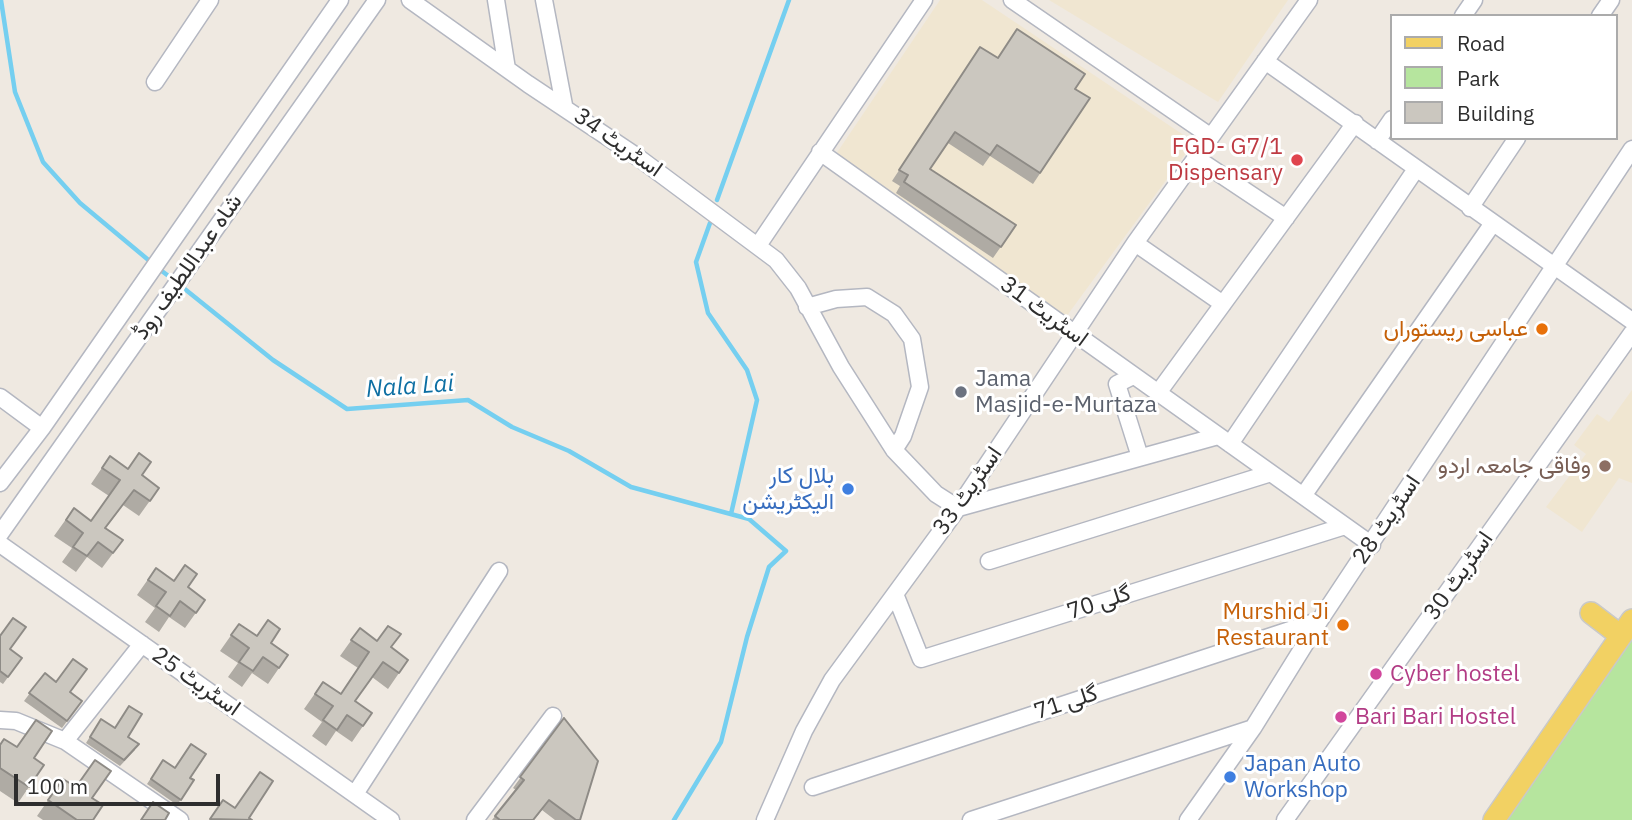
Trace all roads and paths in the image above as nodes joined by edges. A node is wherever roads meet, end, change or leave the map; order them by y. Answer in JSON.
{"nodes":[{"id":1,"x":210,"y":0,"type":"edge"},
{"id":2,"x":341,"y":0,"type":"edge"},
{"id":3,"x":377,"y":0,"type":"edge"},
{"id":4,"x":410,"y":0,"type":"edge"},
{"id":5,"x":496,"y":0,"type":"edge"},
{"id":6,"x":544,"y":0,"type":"edge"},
{"id":7,"x":924,"y":0,"type":"edge"},
{"id":8,"x":1012,"y":0,"type":"edge"},
{"id":9,"x":1309,"y":0,"type":"edge"},
{"id":10,"x":1265,"y":61,"type":"junction"},
{"id":11,"x":507,"y":69,"type":"junction"},
{"id":12,"x":155,"y":82,"type":"dead end"},
{"id":13,"x":564,"y":105,"type":"junction"},
{"id":14,"x":1390,"y":122,"type":"edge"},
{"id":15,"x":1355,"y":123,"type":"junction"},
{"id":16,"x":1210,"y":136,"type":"junction"},
{"id":17,"x":1516,"y":140,"type":"edge"},
{"id":18,"x":1377,"y":141,"type":"junction"},
{"id":19,"x":1632,"y":149,"type":"edge"},
{"id":20,"x":820,"y":152,"type":"junction"},
{"id":21,"x":1196,"y":158,"type":"junction"},
{"id":22,"x":1416,"y":169,"type":"junction"},
{"id":23,"x":1470,"y":208,"type":"junction"},
{"id":24,"x":1286,"y":218,"type":"junction"},
{"id":25,"x":1493,"y":223,"type":"junction"},
{"id":26,"x":1135,"y":243,"type":"junction"},
{"id":27,"x":759,"y":244,"type":"junction"},
{"id":28,"x":1553,"y":265,"type":"junction"},
{"id":29,"x":1223,"y":304,"type":"junction"},
{"id":30,"x":807,"y":307,"type":"junction"},
{"id":31,"x":1632,"y":321,"type":"edge"},
{"id":32,"x":1632,"y":333,"type":"edge"},
{"id":33,"x":1074,"y":334,"type":"junction"},
{"id":34,"x":1133,"y":376,"type":"junction"},
{"id":35,"x":1158,"y":393,"type":"junction"},
{"id":36,"x":0,"y":397,"type":"edge"},
{"id":37,"x":42,"y":428,"type":"junction"},
{"id":38,"x":1224,"y":440,"type":"junction"},
{"id":39,"x":894,"y":450,"type":"junction"},
{"id":40,"x":1140,"y":457,"type":"junction"},
{"id":41,"x":1271,"y":473,"type":"junction"},
{"id":42,"x":0,"y":483,"type":"edge"},
{"id":43,"x":1303,"y":496,"type":"junction"},
{"id":44,"x":958,"y":508,"type":"junction"},
{"id":45,"x":1345,"y":526,"type":"junction"},
{"id":46,"x":0,"y":534,"type":"edge"},
{"id":47,"x":0,"y":544,"type":"edge"},
{"id":48,"x":1372,"y":545,"type":"junction"},
{"id":49,"x":989,"y":561,"type":"dead end"},
{"id":50,"x":499,"y":571,"type":"dead end"},
{"id":51,"x":895,"y":594,"type":"junction"},
{"id":52,"x":1591,"y":613,"type":"dead end"},
{"id":53,"x":1320,"y":620,"type":"junction"},
{"id":54,"x":1627,"y":628,"type":"edge"},
{"id":55,"x":142,"y":644,"type":"junction"},
{"id":56,"x":553,"y":716,"type":"dead end"},
{"id":57,"x":0,"y":720,"type":"edge"},
{"id":58,"x":1253,"y":728,"type":"junction"},
{"id":59,"x":65,"y":741,"type":"junction"},
{"id":60,"x":813,"y":787,"type":"dead end"},
{"id":61,"x":355,"y":794,"type":"junction"},
{"id":62,"x":180,"y":820,"type":"edge"},
{"id":63,"x":391,"y":820,"type":"edge"},
{"id":64,"x":475,"y":820,"type":"edge"},
{"id":65,"x":765,"y":820,"type":"edge"},
{"id":66,"x":971,"y":820,"type":"edge"},
{"id":67,"x":1188,"y":820,"type":"edge"},
{"id":68,"x":1285,"y":820,"type":"edge"},
{"id":69,"x":1494,"y":820,"type":"edge"}],
"edges":[{"from":1,"to":12,"type":"street"},
{"from":2,"to":37,"type":"street","name":"شاہ عبداللطیف روڈ"},
{"from":3,"to":46,"type":"street","name":"شاہ عبداللطیف روڈ"},
{"from":4,"to":11,"type":"street","name":"اسٹریٹ 34"},
{"from":5,"to":11,"type":"street"},
{"from":6,"to":13,"type":"street"},
{"from":7,"to":20,"type":"street"},
{"from":8,"to":16,"type":"street"},
{"from":9,"to":10,"type":"street","name":"اسٹریٹ 33"},
{"from":10,"to":15,"type":"street"},
{"from":10,"to":16,"type":"street","name":"اسٹریٹ 33"},
{"from":11,"to":13,"type":"street","name":"اسٹریٹ 34"},
{"from":13,"to":27,"type":"street","name":"اسٹریٹ 34"},
{"from":14,"to":18,"type":"street"},
{"from":15,"to":18,"type":"street"},
{"from":15,"to":24,"type":"street"},
{"from":16,"to":21,"type":"street","name":"اسٹریٹ 33"},
{"from":17,"to":23,"type":"street"},
{"from":18,"to":22,"type":"street"},
{"from":19,"to":28,"type":"street","name":"اسٹریٹ 28"},
{"from":20,"to":27,"type":"street"},
{"from":20,"to":33,"type":"street","name":"اسٹریٹ 31"},
{"from":21,"to":24,"type":"street"},
{"from":21,"to":26,"type":"street","name":"اسٹریٹ 33"},
{"from":22,"to":23,"type":"street"},
{"from":22,"to":38,"type":"street"},
{"from":23,"to":25,"type":"street"},
{"from":24,"to":29,"type":"street"},
{"from":25,"to":28,"type":"street"},
{"from":25,"to":43,"type":"street"},
{"from":26,"to":29,"type":"street"},
{"from":26,"to":33,"type":"street","name":"اسٹریٹ 33"},
{"from":27,"to":30,"type":"street","name":"اسٹریٹ 34"},
{"from":28,"to":31,"type":"street"},
{"from":28,"to":48,"type":"street","name":"اسٹریٹ 28"},
{"from":29,"to":35,"type":"street"},
{"from":30,"to":39,"type":"street","name":"اسٹریٹ 34"},
{"from":30,"to":39,"type":"street"},
{"from":32,"to":68,"type":"street","name":"اسٹریٹ 30"},
{"from":33,"to":34,"type":"street","name":"اسٹریٹ 31"},
{"from":33,"to":44,"type":"street","name":"اسٹریٹ 33"},
{"from":34,"to":35,"type":"street","name":"اسٹریٹ 31"},
{"from":34,"to":40,"type":"street"},
{"from":35,"to":38,"type":"street","name":"اسٹریٹ 31"},
{"from":36,"to":37,"type":"street"},
{"from":37,"to":42,"type":"street","name":"شاہ عبداللطیف روڈ"},
{"from":38,"to":40,"type":"street"},
{"from":38,"to":41,"type":"street","name":"اسٹریٹ 31"},
{"from":39,"to":44,"type":"street","name":"اسٹریٹ 34"},
{"from":40,"to":44,"type":"street"},
{"from":41,"to":43,"type":"street","name":"اسٹریٹ 31"},
{"from":41,"to":49,"type":"street"},
{"from":43,"to":45,"type":"street","name":"اسٹریٹ 31"},
{"from":44,"to":51,"type":"street","name":"اسٹریٹ 33"},
{"from":45,"to":48,"type":"street","name":"اسٹریٹ 31"},
{"from":45,"to":51,"type":"street","name":"گلی 70"},
{"from":47,"to":55,"type":"street","name":"اسٹریٹ 25"},
{"from":48,"to":53,"type":"street","name":"اسٹریٹ 28"},
{"from":50,"to":61,"type":"street"},
{"from":51,"to":65,"type":"street","name":"اسٹریٹ 33"},
{"from":52,"to":54,"type":"main road"},
{"from":53,"to":58,"type":"street","name":"اسٹریٹ 28"},
{"from":53,"to":60,"type":"street","name":"گلی 71"},
{"from":54,"to":69,"type":"main road"},
{"from":55,"to":59,"type":"street"},
{"from":55,"to":61,"type":"street","name":"اسٹریٹ 25"},
{"from":56,"to":64,"type":"street"},
{"from":57,"to":59,"type":"street"},
{"from":58,"to":66,"type":"street"},
{"from":58,"to":67,"type":"street","name":"اسٹریٹ 28"},
{"from":59,"to":62,"type":"street"},
{"from":61,"to":63,"type":"street","name":"اسٹریٹ 25"}]}
